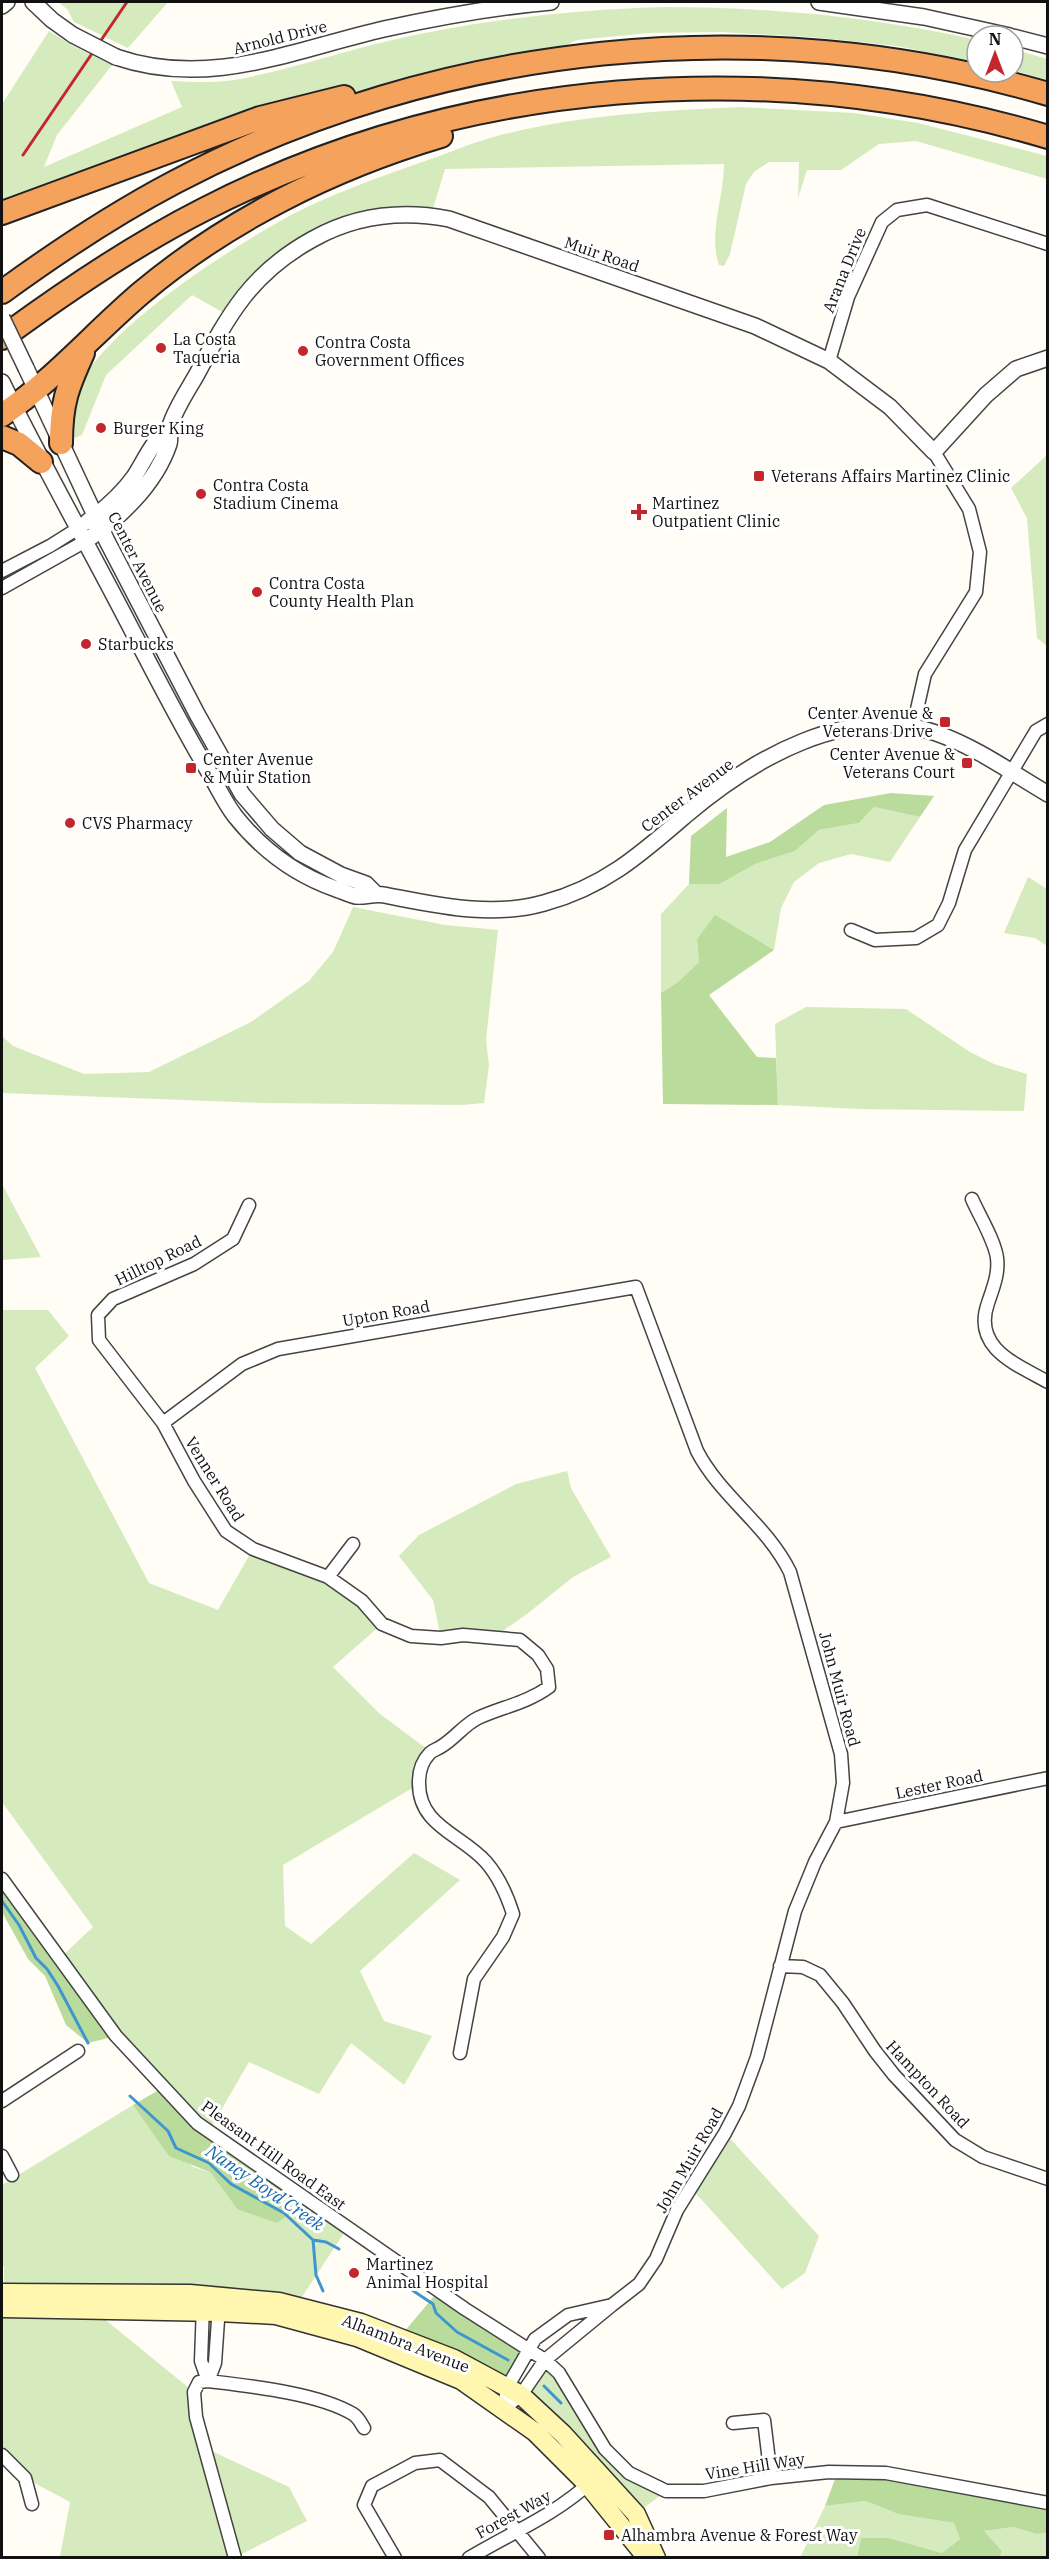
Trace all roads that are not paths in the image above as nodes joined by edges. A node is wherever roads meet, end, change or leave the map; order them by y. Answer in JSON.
{"nodes":[{"id":1,"x":7,"y":2,"type":"edge"},
{"id":2,"x":33,"y":2,"type":"edge"},
{"id":3,"x":551,"y":2,"type":"edge"},
{"id":4,"x":819,"y":2,"type":"edge"},
{"id":5,"x":2,"y":6,"type":"edge"},
{"id":6,"x":965,"y":26,"type":"edge"},
{"id":7,"x":1025,"y":40,"type":"edge"},
{"id":8,"x":1047,"y":46,"type":"edge"},
{"id":9,"x":417,"y":88,"type":"junction"},
{"id":10,"x":1047,"y":94,"type":"edge"},
{"id":11,"x":584,"y":95,"type":"junction"},
{"id":12,"x":1047,"y":137,"type":"edge"},
{"id":13,"x":2,"y":213,"type":"edge"},
{"id":14,"x":1047,"y":244,"type":"edge"},
{"id":15,"x":2,"y":292,"type":"edge"},
{"id":16,"x":2,"y":318,"type":"edge"},
{"id":17,"x":2,"y":338,"type":"edge"},
{"id":18,"x":89,"y":343,"type":"junction"},
{"id":19,"x":1047,"y":358,"type":"edge"},
{"id":20,"x":829,"y":361,"type":"junction"},
{"id":21,"x":2,"y":383,"type":"edge"},
{"id":22,"x":36,"y":389,"type":"junction"},
{"id":23,"x":8,"y":411,"type":"edge"},
{"id":24,"x":170,"y":428,"type":"junction"},
{"id":25,"x":2,"y":437,"type":"edge"},
{"id":26,"x":61,"y":443,"type":"junction"},
{"id":27,"x":934,"y":452,"type":"junction"},
{"id":28,"x":41,"y":462,"type":"junction"},
{"id":29,"x":94,"y":517,"type":"junction"},
{"id":30,"x":102,"y":531,"type":"junction"},
{"id":31,"x":80,"y":536,"type":"junction"},
{"id":32,"x":2,"y":571,"type":"edge"},
{"id":33,"x":2,"y":588,"type":"edge"},
{"id":34,"x":1047,"y":724,"type":"edge"},
{"id":35,"x":913,"y":728,"type":"junction"},
{"id":36,"x":1011,"y":772,"type":"junction"},
{"id":37,"x":1047,"y":794,"type":"edge"},
{"id":38,"x":375,"y":893,"type":"junction"},
{"id":39,"x":851,"y":930,"type":"dead end"},
{"id":40,"x":972,"y":1199,"type":"dead end"},
{"id":41,"x":249,"y":1205,"type":"dead end"},
{"id":42,"x":636,"y":1287,"type":"joint"},
{"id":43,"x":98,"y":1315,"type":"joint"},
{"id":44,"x":1047,"y":1382,"type":"edge"},
{"id":45,"x":163,"y":1423,"type":"junction"},
{"id":46,"x":353,"y":1544,"type":"dead end"},
{"id":47,"x":328,"y":1577,"type":"junction"},
{"id":48,"x":1047,"y":1778,"type":"edge"},
{"id":49,"x":836,"y":1822,"type":"junction"},
{"id":50,"x":2,"y":1879,"type":"edge"},
{"id":51,"x":780,"y":1966,"type":"junction"},
{"id":52,"x":78,"y":2051,"type":"dead end"},
{"id":53,"x":460,"y":2053,"type":"dead end"},
{"id":54,"x":2,"y":2101,"type":"edge"},
{"id":55,"x":2,"y":2156,"type":"edge"},
{"id":56,"x":12,"y":2175,"type":"dead end"},
{"id":57,"x":1047,"y":2179,"type":"edge"},
{"id":58,"x":2,"y":2293,"type":"edge"},
{"id":59,"x":211,"y":2304,"type":"junction"},
{"id":60,"x":612,"y":2305,"type":"junction"},
{"id":61,"x":2,"y":2308,"type":"edge"},
{"id":62,"x":531,"y":2350,"type":"junction"},
{"id":63,"x":545,"y":2360,"type":"junction"},
{"id":64,"x":208,"y":2381,"type":"junction"},
{"id":65,"x":514,"y":2390,"type":"junction"},
{"id":66,"x":503,"y":2409,"type":"junction"},
{"id":67,"x":733,"y":2423,"type":"dead end"},
{"id":68,"x":364,"y":2427,"type":"dead end"},
{"id":69,"x":2,"y":2455,"type":"edge"},
{"id":70,"x":771,"y":2478,"type":"junction"},
{"id":71,"x":594,"y":2480,"type":"junction"},
{"id":72,"x":1047,"y":2503,"type":"edge"},
{"id":73,"x":32,"y":2504,"type":"dead end"},
{"id":74,"x":520,"y":2532,"type":"junction"},
{"id":75,"x":235,"y":2558,"type":"edge"},
{"id":76,"x":395,"y":2558,"type":"edge"},
{"id":77,"x":469,"y":2558,"type":"edge"},
{"id":78,"x":539,"y":2558,"type":"edge"},
{"id":79,"x":647,"y":2558,"type":"edge"},
{"id":80,"x":656,"y":2558,"type":"edge"}],
"edges":[{"from":1,"to":5,"type":"street"},
{"from":2,"to":3,"type":"street","name":"Arnold Drive","bridge":true},
{"from":4,"to":6,"type":"street"},
{"from":7,"to":8,"type":"street"},
{"from":9,"to":10,"type":"highway"},
{"from":9,"to":13,"type":"highway"},
{"from":9,"to":15,"type":"highway"},
{"from":11,"to":12,"type":"highway"},
{"from":11,"to":17,"type":"highway"},
{"from":11,"to":18,"type":"highway"},
{"from":14,"to":20,"type":"street","name":"Arana Drive"},
{"from":16,"to":22,"type":"street","name":"Center Avenue","bridge":true},
{"from":18,"to":22,"type":"highway"},
{"from":18,"to":26,"type":"highway"},
{"from":19,"to":27,"type":"street"},
{"from":20,"to":24,"type":"street","name":"Muir Road"},
{"from":20,"to":27,"type":"street","name":"Muir Road"},
{"from":21,"to":23,"type":"street","name":"Center Avenue"},
{"from":22,"to":23,"type":"highway"},
{"from":22,"to":26,"type":"street","name":"Center Avenue"},
{"from":23,"to":28,"type":"street","name":"Center Avenue"},
{"from":24,"to":29,"type":"street","name":"Muir Road"},
{"from":24,"to":30,"type":"street","name":"Muir Road"},
{"from":25,"to":28,"type":"highway"},
{"from":26,"to":29,"type":"street","name":"Center Avenue"},
{"from":27,"to":35,"type":"street"},
{"from":28,"to":31,"type":"street","name":"Center Avenue"},
{"from":29,"to":30,"type":"street","name":"Center Avenue"},
{"from":29,"to":31,"type":"street","name":"Muir Road"},
{"from":30,"to":31,"type":"street","name":"Muir Road"},
{"from":30,"to":38,"type":"street","name":"Center Avenue"},
{"from":31,"to":32,"type":"street"},
{"from":31,"to":33,"type":"street"},
{"from":31,"to":38,"type":"street","name":"Center Avenue"},
{"from":34,"to":36,"type":"street"},
{"from":35,"to":36,"type":"street","name":"Center Avenue"},
{"from":35,"to":38,"type":"street","name":"Center Avenue"},
{"from":36,"to":37,"type":"street","name":"Center Avenue"},
{"from":36,"to":39,"type":"street"},
{"from":40,"to":44,"type":"street"},
{"from":41,"to":43,"type":"street","name":"Hilltop Road"},
{"from":42,"to":45,"type":"street","name":"Upton Road"},
{"from":42,"to":49,"type":"street","name":"John Muir Road"},
{"from":43,"to":45,"type":"street","name":"Venner Road"},
{"from":45,"to":47,"type":"street","name":"Venner Road"},
{"from":46,"to":47,"type":"street"},
{"from":47,"to":53,"type":"street","name":"Venner Road"},
{"from":48,"to":49,"type":"street","name":"Lester Road"},
{"from":49,"to":51,"type":"street","name":"John Muir Road"},
{"from":50,"to":62,"type":"street","name":"Pleasant Hill Road East"},
{"from":51,"to":57,"type":"street","name":"Hampton Road"},
{"from":51,"to":60,"type":"street","name":"John Muir Road"},
{"from":52,"to":54,"type":"street"},
{"from":55,"to":56,"type":"street"},
{"from":58,"to":59,"type":"main road","name":"Alhambra Avenue"},
{"from":59,"to":61,"type":"main road","name":"Alhambra Avenue"},
{"from":59,"to":64,"type":"street"},
{"from":59,"to":65,"type":"main road","name":"Alhambra Avenue"},
{"from":59,"to":66,"type":"main road","name":"Alhambra Avenue"},
{"from":60,"to":62,"type":"street","name":"John Muir Road"},
{"from":60,"to":63,"type":"street","name":"John Muir Road"},
{"from":62,"to":63,"type":"street","name":"Vine Hill Way"},
{"from":62,"to":65,"type":"street","name":"John Muir Road"},
{"from":63,"to":65,"type":"street","name":"John Muir Road"},
{"from":63,"to":70,"type":"street","name":"Vine Hill Way"},
{"from":64,"to":68,"type":"street"},
{"from":64,"to":75,"type":"street"},
{"from":65,"to":66,"type":"street","name":"John Muir Road"},
{"from":65,"to":71,"type":"main road","name":"Alhambra Avenue"},
{"from":66,"to":71,"type":"main road","name":"Alhambra Avenue"},
{"from":67,"to":70,"type":"street"},
{"from":69,"to":73,"type":"street"},
{"from":70,"to":72,"type":"street","name":"Vine Hill Way"},
{"from":71,"to":74,"type":"street","name":"Forest Way"},
{"from":71,"to":79,"type":"main road","name":"Alhambra Avenue"},
{"from":71,"to":80,"type":"main road","name":"Alhambra Avenue"},
{"from":74,"to":76,"type":"street"},
{"from":74,"to":77,"type":"street","name":"Forest Way"},
{"from":74,"to":78,"type":"street"}]}
